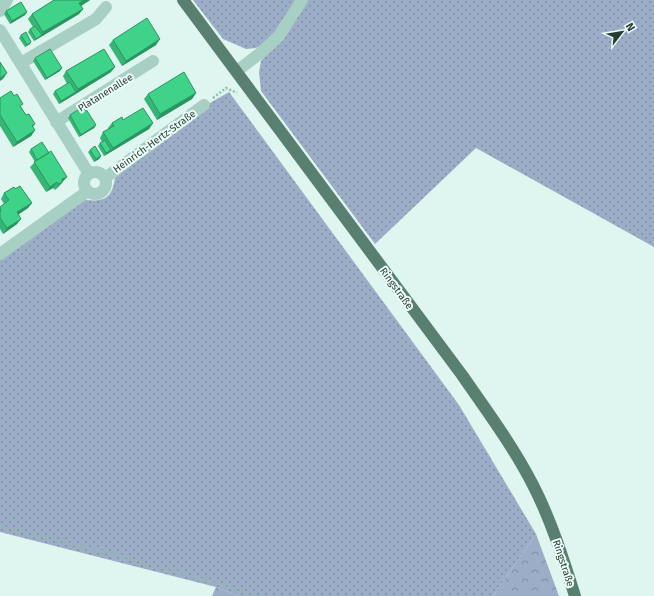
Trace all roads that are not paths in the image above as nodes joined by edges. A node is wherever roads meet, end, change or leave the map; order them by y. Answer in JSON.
{"nodes":[{"id":1,"x":8,"y":0,"type":"edge"},
{"id":2,"x":184,"y":0,"type":"edge"},
{"id":3,"x":302,"y":0,"type":"edge"},
{"id":4,"x":106,"y":7,"type":"dead end"},
{"id":5,"x":0,"y":11,"type":"edge"},
{"id":6,"x":0,"y":30,"type":"edge"},
{"id":7,"x":153,"y":61,"type":"dead end"},
{"id":8,"x":21,"y":63,"type":"junction"},
{"id":9,"x":237,"y":71,"type":"junction"},
{"id":10,"x":204,"y":105,"type":"road end"},
{"id":11,"x":56,"y":122,"type":"junction"},
{"id":12,"x":89,"y":174,"type":"junction"},
{"id":13,"x":105,"y":178,"type":"junction"},
{"id":14,"x":88,"y":191,"type":"junction"},
{"id":15,"x":0,"y":254,"type":"edge"},
{"id":16,"x":575,"y":596,"type":"edge"}],
"edges":[{"from":1,"to":5,"type":"street"},
{"from":2,"to":9,"type":"main road","name":"Ringstraße"},
{"from":3,"to":9,"type":"street"},
{"from":4,"to":8,"type":"street"},
{"from":6,"to":8,"type":"street"},
{"from":7,"to":11,"type":"street","name":"Platanenallee"},
{"from":8,"to":11,"type":"street"},
{"from":9,"to":16,"type":"main road","name":"Ringstraße"},
{"from":10,"to":13,"type":"street","name":"Heinrich-Hertz-Straße"},
{"from":11,"to":12,"type":"street"},
{"from":12,"to":13,"type":"street","name":"Heinrich-Hertz-Straße"},
{"from":12,"to":14,"type":"street"},
{"from":13,"to":14,"type":"street","name":"Heinrich-Hertz-Straße"},
{"from":14,"to":15,"type":"street","name":"Heinrich-Hertz-Straße"}]}
